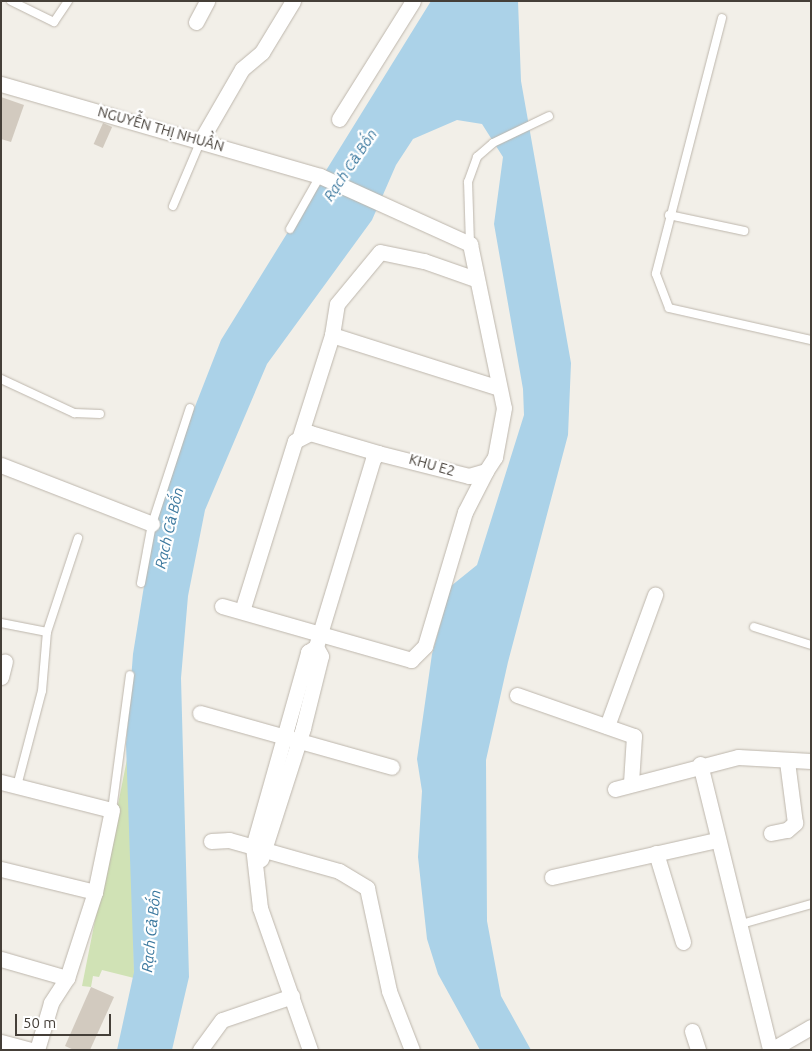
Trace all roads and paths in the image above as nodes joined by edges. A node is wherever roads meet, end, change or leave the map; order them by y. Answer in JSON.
{"nodes":[{"id":1,"x":12,"y":1,"type":"edge"},
{"id":2,"x":68,"y":1,"type":"edge"},
{"id":3,"x":207,"y":1,"type":"edge"},
{"id":4,"x":293,"y":1,"type":"edge"},
{"id":5,"x":412,"y":1,"type":"edge"},
{"id":6,"x":722,"y":18,"type":"dead end"},
{"id":7,"x":196,"y":22,"type":"dead end"},
{"id":8,"x":1,"y":84,"type":"edge"},
{"id":9,"x":549,"y":116,"type":"dead end"},
{"id":10,"x":339,"y":119,"type":"dead end"},
{"id":11,"x":201,"y":140,"type":"junction"},
{"id":12,"x":320,"y":176,"type":"junction"},
{"id":13,"x":173,"y":206,"type":"dead end"},
{"id":14,"x":670,"y":215,"type":"junction"},
{"id":15,"x":290,"y":229,"type":"dead end"},
{"id":16,"x":744,"y":231,"type":"dead end"},
{"id":17,"x":470,"y":244,"type":"junction"},
{"id":18,"x":475,"y":279,"type":"junction"},
{"id":19,"x":332,"y":335,"type":"junction"},
{"id":20,"x":811,"y":340,"type":"edge"},
{"id":21,"x":1,"y":379,"type":"edge"},
{"id":22,"x":499,"y":388,"type":"junction"},
{"id":23,"x":190,"y":408,"type":"dead end"},
{"id":24,"x":100,"y":414,"type":"dead end"},
{"id":25,"x":300,"y":436,"type":"junction"},
{"id":26,"x":378,"y":453,"type":"junction"},
{"id":27,"x":1,"y":465,"type":"edge"},
{"id":28,"x":486,"y":471,"type":"junction"},
{"id":29,"x":152,"y":524,"type":"junction"},
{"id":30,"x":78,"y":538,"type":"dead end"},
{"id":31,"x":141,"y":583,"type":"dead end"},
{"id":32,"x":655,"y":594,"type":"dead end"},
{"id":33,"x":222,"y":606,"type":"dead end"},
{"id":34,"x":242,"y":611,"type":"junction"},
{"id":35,"x":1,"y":622,"type":"edge"},
{"id":36,"x":754,"y":627,"type":"dead end"},
{"id":37,"x":47,"y":632,"type":"junction"},
{"id":38,"x":318,"y":640,"type":"junction"},
{"id":39,"x":811,"y":645,"type":"edge"},
{"id":40,"x":4,"y":661,"type":"dead end"},
{"id":41,"x":130,"y":675,"type":"dead end"},
{"id":42,"x":1,"y":677,"type":"edge"},
{"id":43,"x":517,"y":695,"type":"dead end"},
{"id":44,"x":200,"y":714,"type":"dead end"},
{"id":45,"x":607,"y":726,"type":"junction"},
{"id":46,"x":292,"y":740,"type":"junction"},
{"id":47,"x":787,"y":761,"type":"junction"},
{"id":48,"x":811,"y":761,"type":"edge"},
{"id":49,"x":700,"y":764,"type":"junction"},
{"id":50,"x":392,"y":767,"type":"dead end"},
{"id":51,"x":1,"y":782,"type":"edge"},
{"id":52,"x":631,"y":783,"type":"junction"},
{"id":53,"x":18,"y":786,"type":"junction"},
{"id":54,"x":616,"y":789,"type":"dead end"},
{"id":55,"x":112,"y":810,"type":"junction"},
{"id":56,"x":772,"y":833,"type":"dead end"},
{"id":57,"x":716,"y":840,"type":"junction"},
{"id":58,"x":211,"y":842,"type":"dead end"},
{"id":59,"x":260,"y":849,"type":"junction"},
{"id":60,"x":656,"y":853,"type":"junction"},
{"id":61,"x":1,"y":869,"type":"edge"},
{"id":62,"x":552,"y":877,"type":"dead end"},
{"id":63,"x":95,"y":892,"type":"junction"},
{"id":64,"x":811,"y":904,"type":"edge"},
{"id":65,"x":738,"y":925,"type":"junction"},
{"id":66,"x":683,"y":942,"type":"dead end"},
{"id":67,"x":1,"y":959,"type":"edge"},
{"id":68,"x":67,"y":978,"type":"junction"},
{"id":69,"x":292,"y":996,"type":"junction"},
{"id":70,"x":811,"y":1027,"type":"edge"},
{"id":71,"x":692,"y":1031,"type":"dead end"},
{"id":72,"x":1,"y":1042,"type":"edge"},
{"id":73,"x":31,"y":1050,"type":"edge"},
{"id":74,"x":36,"y":1050,"type":"edge"},
{"id":75,"x":200,"y":1050,"type":"edge"},
{"id":76,"x":310,"y":1050,"type":"edge"},
{"id":77,"x":412,"y":1050,"type":"edge"},
{"id":78,"x":698,"y":1050,"type":"edge"},
{"id":79,"x":770,"y":1050,"type":"edge"}],
"edges":[{"from":1,"to":2,"type":"lane"},
{"from":3,"to":7,"type":"street"},
{"from":4,"to":11,"type":"street"},
{"from":5,"to":10,"type":"street"},
{"from":6,"to":14,"type":"lane"},
{"from":8,"to":11,"type":"street","name":"NGUYỄN THỊ NHUẦN"},
{"from":9,"to":17,"type":"lane"},
{"from":11,"to":12,"type":"street","name":"NGUYỄN THỊ NHUẦN"},
{"from":11,"to":13,"type":"lane"},
{"from":12,"to":15,"type":"lane"},
{"from":12,"to":17,"type":"street","name":"NGUYỄN THỊ NHUẦN"},
{"from":14,"to":16,"type":"lane"},
{"from":14,"to":20,"type":"lane"},
{"from":17,"to":18,"type":"street"},
{"from":18,"to":19,"type":"street"},
{"from":18,"to":22,"type":"street"},
{"from":19,"to":22,"type":"street"},
{"from":19,"to":25,"type":"street"},
{"from":21,"to":24,"type":"lane"},
{"from":22,"to":28,"type":"street"},
{"from":23,"to":29,"type":"lane"},
{"from":25,"to":26,"type":"street","name":"KHU E2"},
{"from":25,"to":34,"type":"street"},
{"from":26,"to":28,"type":"street","name":"KHU E2"},
{"from":26,"to":38,"type":"street"},
{"from":27,"to":29,"type":"street"},
{"from":28,"to":38,"type":"street"},
{"from":29,"to":31,"type":"lane"},
{"from":30,"to":37,"type":"lane"},
{"from":32,"to":45,"type":"street"},
{"from":33,"to":34,"type":"street"},
{"from":34,"to":38,"type":"street"},
{"from":35,"to":37,"type":"lane"},
{"from":36,"to":39,"type":"lane"},
{"from":37,"to":53,"type":"lane"},
{"from":38,"to":46,"type":"street"},
{"from":40,"to":42,"type":"street"},
{"from":41,"to":55,"type":"lane"},
{"from":43,"to":45,"type":"street"},
{"from":44,"to":46,"type":"street"},
{"from":45,"to":52,"type":"street"},
{"from":46,"to":50,"type":"street"},
{"from":46,"to":59,"type":"street"},
{"from":47,"to":48,"type":"street"},
{"from":47,"to":49,"type":"street"},
{"from":47,"to":56,"type":"street"},
{"from":49,"to":52,"type":"street"},
{"from":49,"to":57,"type":"street"},
{"from":51,"to":53,"type":"street"},
{"from":52,"to":54,"type":"street"},
{"from":53,"to":55,"type":"street"},
{"from":55,"to":63,"type":"street"},
{"from":57,"to":60,"type":"street"},
{"from":57,"to":65,"type":"street"},
{"from":58,"to":59,"type":"street"},
{"from":59,"to":69,"type":"street"},
{"from":59,"to":77,"type":"street"},
{"from":60,"to":62,"type":"street"},
{"from":60,"to":66,"type":"street"},
{"from":61,"to":63,"type":"street"},
{"from":63,"to":68,"type":"street"},
{"from":64,"to":65,"type":"lane"},
{"from":65,"to":79,"type":"street"},
{"from":67,"to":68,"type":"street"},
{"from":68,"to":74,"type":"street"},
{"from":69,"to":75,"type":"street"},
{"from":69,"to":76,"type":"street"},
{"from":70,"to":79,"type":"street"},
{"from":71,"to":78,"type":"street"},
{"from":72,"to":73,"type":"street"}]}
